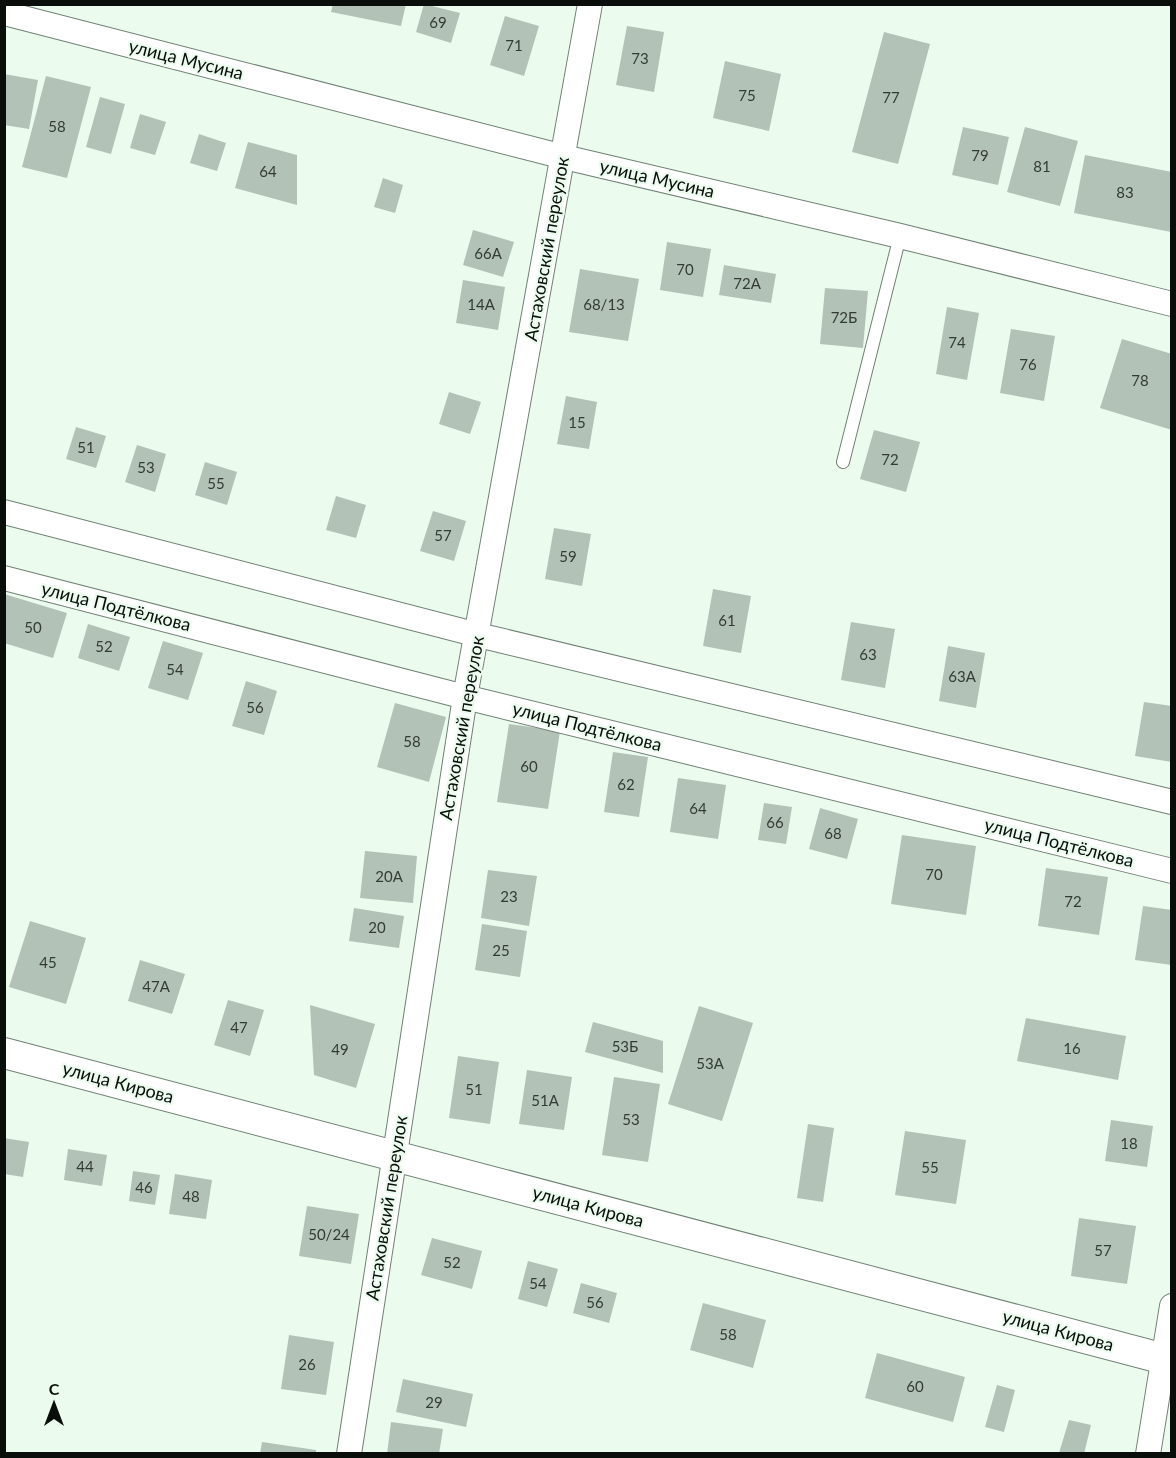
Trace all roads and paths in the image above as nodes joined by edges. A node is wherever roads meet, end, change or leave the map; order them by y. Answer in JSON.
{"nodes":[{"id":1,"x":590,"y":4,"type":"edge"},
{"id":2,"x":4,"y":13,"type":"edge"},
{"id":3,"x":564,"y":157,"type":"junction"},
{"id":4,"x":900,"y":236,"type":"junction"},
{"id":5,"x":1172,"y":304,"type":"edge"},
{"id":6,"x":843,"y":462,"type":"dead end"},
{"id":7,"x":4,"y":512,"type":"edge"},
{"id":8,"x":4,"y":578,"type":"edge"},
{"id":9,"x":478,"y":635,"type":"junction"},
{"id":10,"x":465,"y":697,"type":"junction"},
{"id":11,"x":1172,"y":802,"type":"edge"},
{"id":12,"x":1172,"y":871,"type":"edge"},
{"id":13,"x":4,"y":1053,"type":"edge"},
{"id":14,"x":395,"y":1156,"type":"junction"},
{"id":15,"x":1172,"y":1306,"type":"edge"},
{"id":16,"x":1167,"y":1359,"type":"edge"},
{"id":17,"x":349,"y":1454,"type":"edge"},
{"id":18,"x":1148,"y":1454,"type":"edge"}],
"edges":[{"from":1,"to":3,"type":"street","name":"Астаховский переулок"},
{"from":2,"to":3,"type":"street","name":"улица Мусина"},
{"from":3,"to":4,"type":"street","name":"улица Мусина"},
{"from":3,"to":9,"type":"street","name":"Астаховский переулок"},
{"from":4,"to":5,"type":"street","name":"улица Мусина"},
{"from":4,"to":6,"type":"lane"},
{"from":7,"to":9,"type":"street"},
{"from":8,"to":10,"type":"street","name":"улица Подтёлкова"},
{"from":9,"to":10,"type":"street","name":"Астаховский переулок"},
{"from":9,"to":11,"type":"street"},
{"from":10,"to":12,"type":"street","name":"улица Подтёлкова"},
{"from":10,"to":14,"type":"street","name":"Астаховский переулок"},
{"from":13,"to":14,"type":"street","name":"улица Кирова"},
{"from":14,"to":16,"type":"street","name":"улица Кирова"},
{"from":14,"to":17,"type":"street","name":"Астаховский переулок"},
{"from":15,"to":16,"type":"street"},
{"from":16,"to":18,"type":"street"}]}
